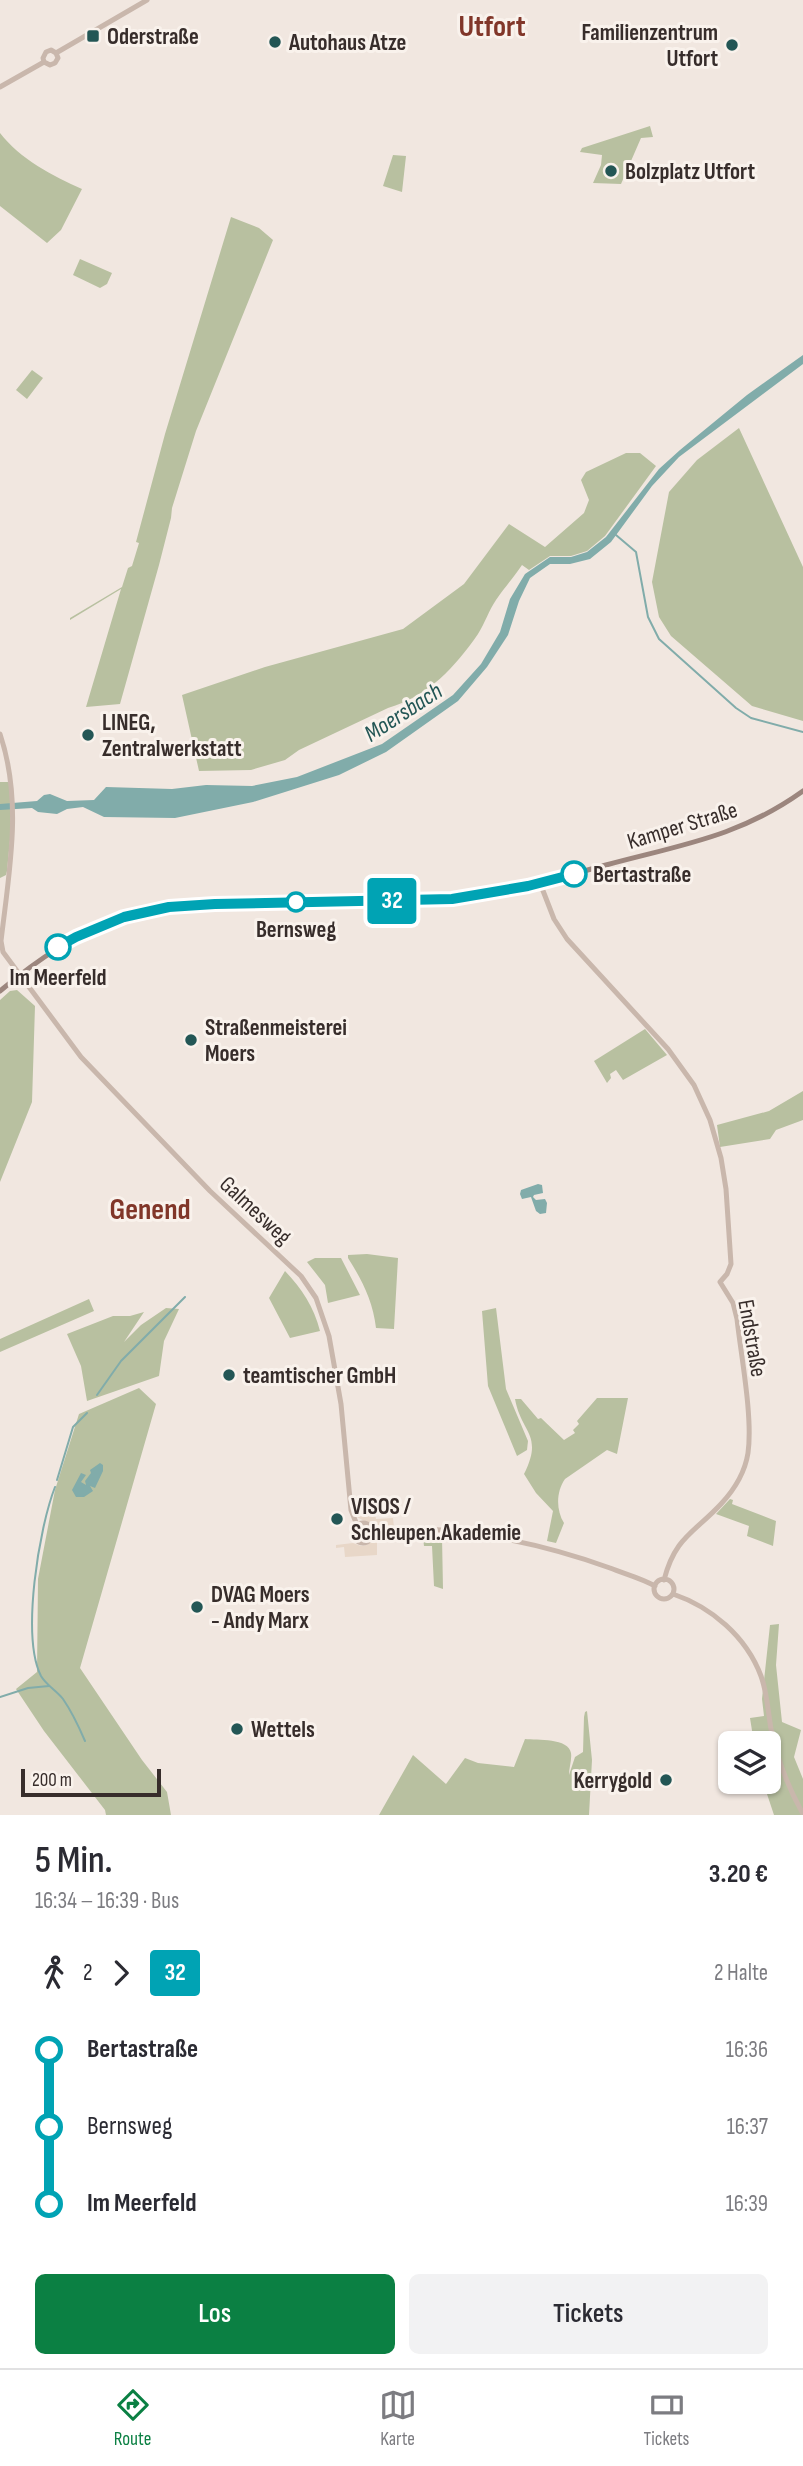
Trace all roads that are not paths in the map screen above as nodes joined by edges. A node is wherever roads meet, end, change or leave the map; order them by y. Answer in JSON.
{"nodes":[{"id":1,"x":147,"y":0,"type":"edge"},
{"id":2,"x":56,"y":53,"type":"junction"},
{"id":3,"x":44,"y":62,"type":"junction"},
{"id":4,"x":0,"y":87,"type":"edge"},
{"id":5,"x":0,"y":734,"type":"edge"},
{"id":6,"x":803,"y":790,"type":"edge"},
{"id":7,"x":540,"y":883,"type":"junction"},
{"id":8,"x":19,"y":974,"type":"junction"},
{"id":9,"x":0,"y":991,"type":"edge"},
{"id":10,"x":357,"y":1525,"type":"junction"},
{"id":11,"x":373,"y":1531,"type":"junction"},
{"id":12,"x":664,"y":1580,"type":"junction"},
{"id":13,"x":655,"y":1586,"type":"junction"},
{"id":14,"x":673,"y":1594,"type":"junction"},
{"id":15,"x":803,"y":1814,"type":"edge"}],
"edges":[{"from":1,"to":2,"type":"street"},
{"from":2,"to":3,"type":"street"},
{"from":2,"to":3,"type":"street"},
{"from":3,"to":4,"type":"street"},
{"from":5,"to":8,"type":"street"},
{"from":6,"to":7,"type":"main road","name":"Kamper Straße"},
{"from":7,"to":8,"type":"main road","name":"Kamper Straße"},
{"from":7,"to":12,"type":"street","name":"Endstraße"},
{"from":8,"to":9,"type":"main road","name":"Kamper Straße"},
{"from":8,"to":10,"type":"street","name":"Galmesweg"},
{"from":10,"to":11,"type":"street"},
{"from":10,"to":11,"type":"street"},
{"from":11,"to":13,"type":"street"},
{"from":12,"to":13,"type":"street"},
{"from":12,"to":14,"type":"street"},
{"from":13,"to":14,"type":"street"},
{"from":14,"to":15,"type":"street"}]}
